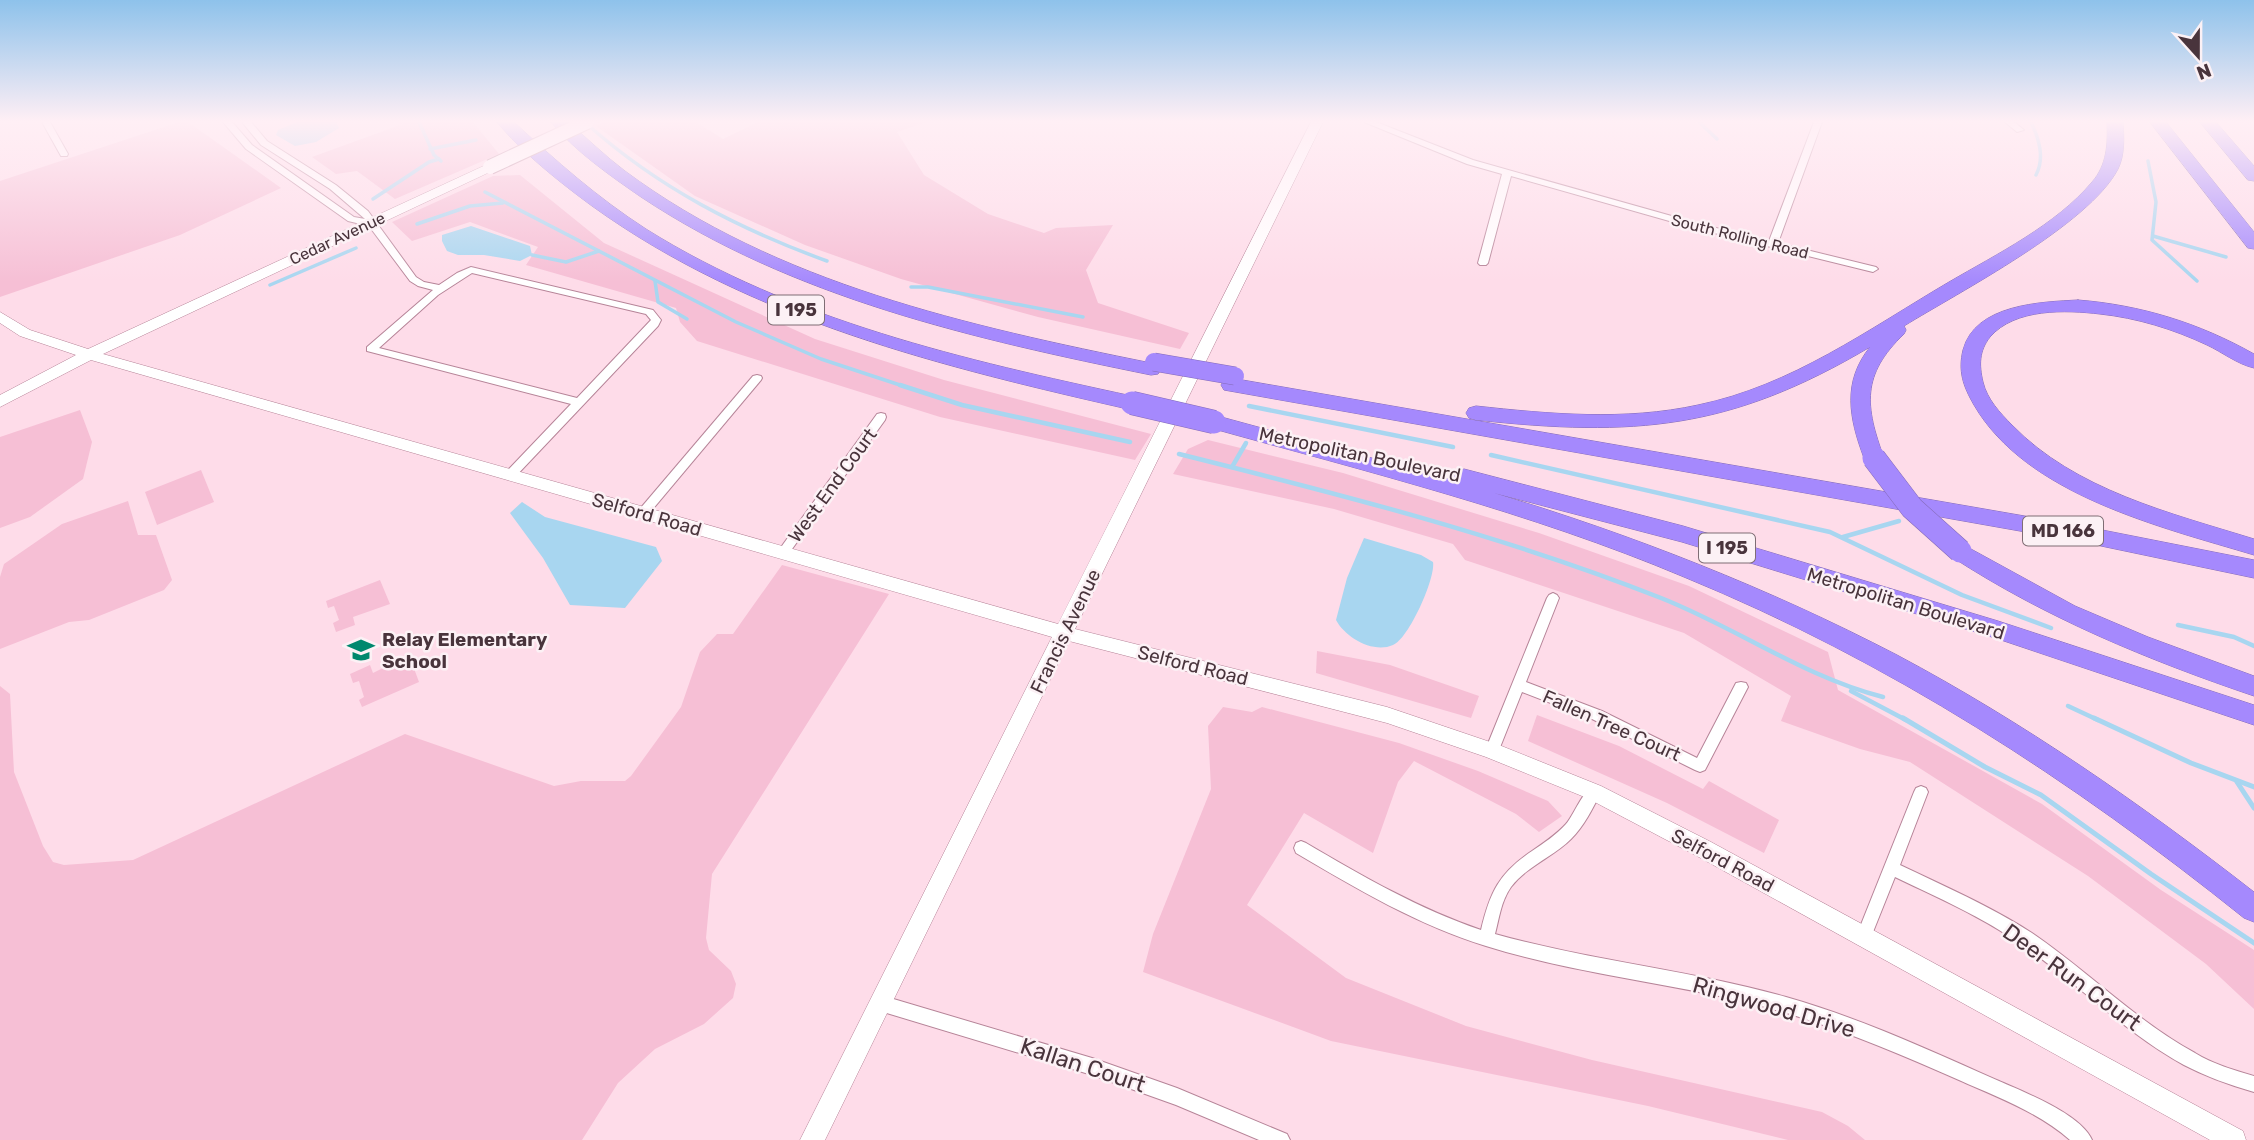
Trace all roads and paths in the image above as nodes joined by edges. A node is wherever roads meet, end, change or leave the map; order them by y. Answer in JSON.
{"nodes":[{"id":1,"x":289,"y":175,"type":"edge"},
{"id":2,"x":314,"y":175,"type":"edge"},
{"id":3,"x":472,"y":175,"type":"edge"},
{"id":4,"x":559,"y":175,"type":"edge"},
{"id":5,"x":624,"y":175,"type":"edge"},
{"id":6,"x":1291,"y":175,"type":"edge"},
{"id":7,"x":1506,"y":175,"type":"edge"},
{"id":8,"x":1515,"y":175,"type":"edge"},
{"id":9,"x":1798,"y":175,"type":"edge"},
{"id":10,"x":2104,"y":175,"type":"edge"},
{"id":11,"x":2200,"y":175,"type":"edge"},
{"id":12,"x":370,"y":223,"type":"junction"},
{"id":13,"x":1773,"y":244,"type":"junction"},
{"id":14,"x":2254,"y":244,"type":"edge"},
{"id":15,"x":1483,"y":264,"type":"dead end"},
{"id":16,"x":1873,"y":269,"type":"dead end"},
{"id":17,"x":1979,"y":272,"type":"junction"},
{"id":18,"x":443,"y":289,"type":"junction"},
{"id":19,"x":0,"y":316,"type":"edge"},
{"id":20,"x":87,"y":354,"type":"junction"},
{"id":21,"x":2254,"y":362,"type":"edge"},
{"id":22,"x":757,"y":378,"type":"dead end"},
{"id":23,"x":1233,"y":380,"type":"junction"},
{"id":24,"x":0,"y":402,"type":"edge"},
{"id":25,"x":578,"y":402,"type":"junction"},
{"id":26,"x":881,"y":417,"type":"dead end"},
{"id":27,"x":1214,"y":422,"type":"junction"},
{"id":28,"x":510,"y":475,"type":"junction"},
{"id":29,"x":1871,"y":497,"type":"junction"},
{"id":30,"x":643,"y":513,"type":"junction"},
{"id":31,"x":2254,"y":547,"type":"edge"},
{"id":32,"x":783,"y":553,"type":"junction"},
{"id":33,"x":2254,"y":569,"type":"edge"},
{"id":34,"x":2254,"y":581,"type":"edge"},
{"id":35,"x":1553,"y":598,"type":"dead end"},
{"id":36,"x":1064,"y":633,"type":"junction"},
{"id":37,"x":1518,"y":685,"type":"junction"},
{"id":38,"x":2254,"y":686,"type":"edge"},
{"id":39,"x":1741,"y":687,"type":"dead end"},
{"id":40,"x":2246,"y":712,"type":"edge"},
{"id":41,"x":1492,"y":751,"type":"junction"},
{"id":42,"x":1594,"y":792,"type":"junction"},
{"id":43,"x":1921,"y":792,"type":"dead end"},
{"id":44,"x":1301,"y":848,"type":"dead end"},
{"id":45,"x":1891,"y":868,"type":"junction"},
{"id":46,"x":2254,"y":909,"type":"edge"},
{"id":47,"x":1864,"y":937,"type":"junction"},
{"id":48,"x":1486,"y":939,"type":"junction"},
{"id":49,"x":880,"y":1003,"type":"junction"},
{"id":50,"x":2254,"y":1084,"type":"edge"},
{"id":51,"x":2223,"y":1137,"type":"edge"},
{"id":52,"x":812,"y":1140,"type":"edge"},
{"id":53,"x":1282,"y":1140,"type":"edge"},
{"id":54,"x":2083,"y":1140,"type":"edge"}],
"edges":[{"from":1,"to":12,"type":"street"},
{"from":2,"to":12,"type":"street"},
{"from":3,"to":12,"type":"street","name":"Cedar Avenue","bridge":true},
{"from":4,"to":27,"type":"highway","name":"Metropolitan Boulevard","number":"I 195","bridge":true},
{"from":5,"to":23,"type":"highway","number":"I 195"},
{"from":6,"to":36,"type":"street","name":"Francis Avenue"},
{"from":7,"to":15,"type":"street"},
{"from":8,"to":13,"type":"street","name":"South Rolling Road"},
{"from":9,"to":13,"type":"street"},
{"from":10,"to":17,"type":"highway"},
{"from":11,"to":14,"type":"highway"},
{"from":12,"to":18,"type":"street"},
{"from":12,"to":20,"type":"street","name":"Cedar Avenue"},
{"from":13,"to":16,"type":"street","name":"South Rolling Road"},
{"from":17,"to":23,"type":"highway"},
{"from":17,"to":38,"type":"highway","bridge":true},
{"from":18,"to":25,"type":"street"},
{"from":18,"to":25,"type":"street"},
{"from":19,"to":20,"type":"street","name":"Selford Road"},
{"from":20,"to":24,"type":"street","name":"Cedar Avenue"},
{"from":20,"to":28,"type":"street","name":"Selford Road"},
{"from":21,"to":31,"type":"highway"},
{"from":22,"to":30,"type":"street"},
{"from":23,"to":29,"type":"highway","number":"I 195"},
{"from":25,"to":28,"type":"street"},
{"from":26,"to":32,"type":"street","name":"West End Court"},
{"from":27,"to":40,"type":"highway","name":"Metropolitan Boulevard","number":"I 195"},
{"from":27,"to":46,"type":"highway"},
{"from":28,"to":30,"type":"street","name":"Selford Road"},
{"from":29,"to":33,"type":"highway","number":"MD 166"},
{"from":29,"to":34,"type":"highway"},
{"from":30,"to":32,"type":"street","name":"Selford Road"},
{"from":32,"to":36,"type":"street","name":"Selford Road"},
{"from":35,"to":37,"type":"street","name":"Fallen Tree Court"},
{"from":36,"to":41,"type":"street","name":"Selford Road"},
{"from":36,"to":49,"type":"street","name":"Francis Avenue"},
{"from":37,"to":39,"type":"street","name":"Fallen Tree Court"},
{"from":37,"to":41,"type":"street","name":"Fallen Tree Court"},
{"from":41,"to":42,"type":"street","name":"Selford Road"},
{"from":42,"to":47,"type":"street","name":"Selford Road"},
{"from":42,"to":48,"type":"street"},
{"from":43,"to":45,"type":"street"},
{"from":44,"to":48,"type":"street","name":"Ringwood Drive"},
{"from":45,"to":47,"type":"street"},
{"from":45,"to":50,"type":"street","name":"Deer Run Court"},
{"from":47,"to":51,"type":"street","name":"Selford Road"},
{"from":48,"to":54,"type":"street","name":"Ringwood Drive"},
{"from":49,"to":52,"type":"street","name":"Francis Avenue"},
{"from":49,"to":53,"type":"street","name":"Kallan Court"}]}
